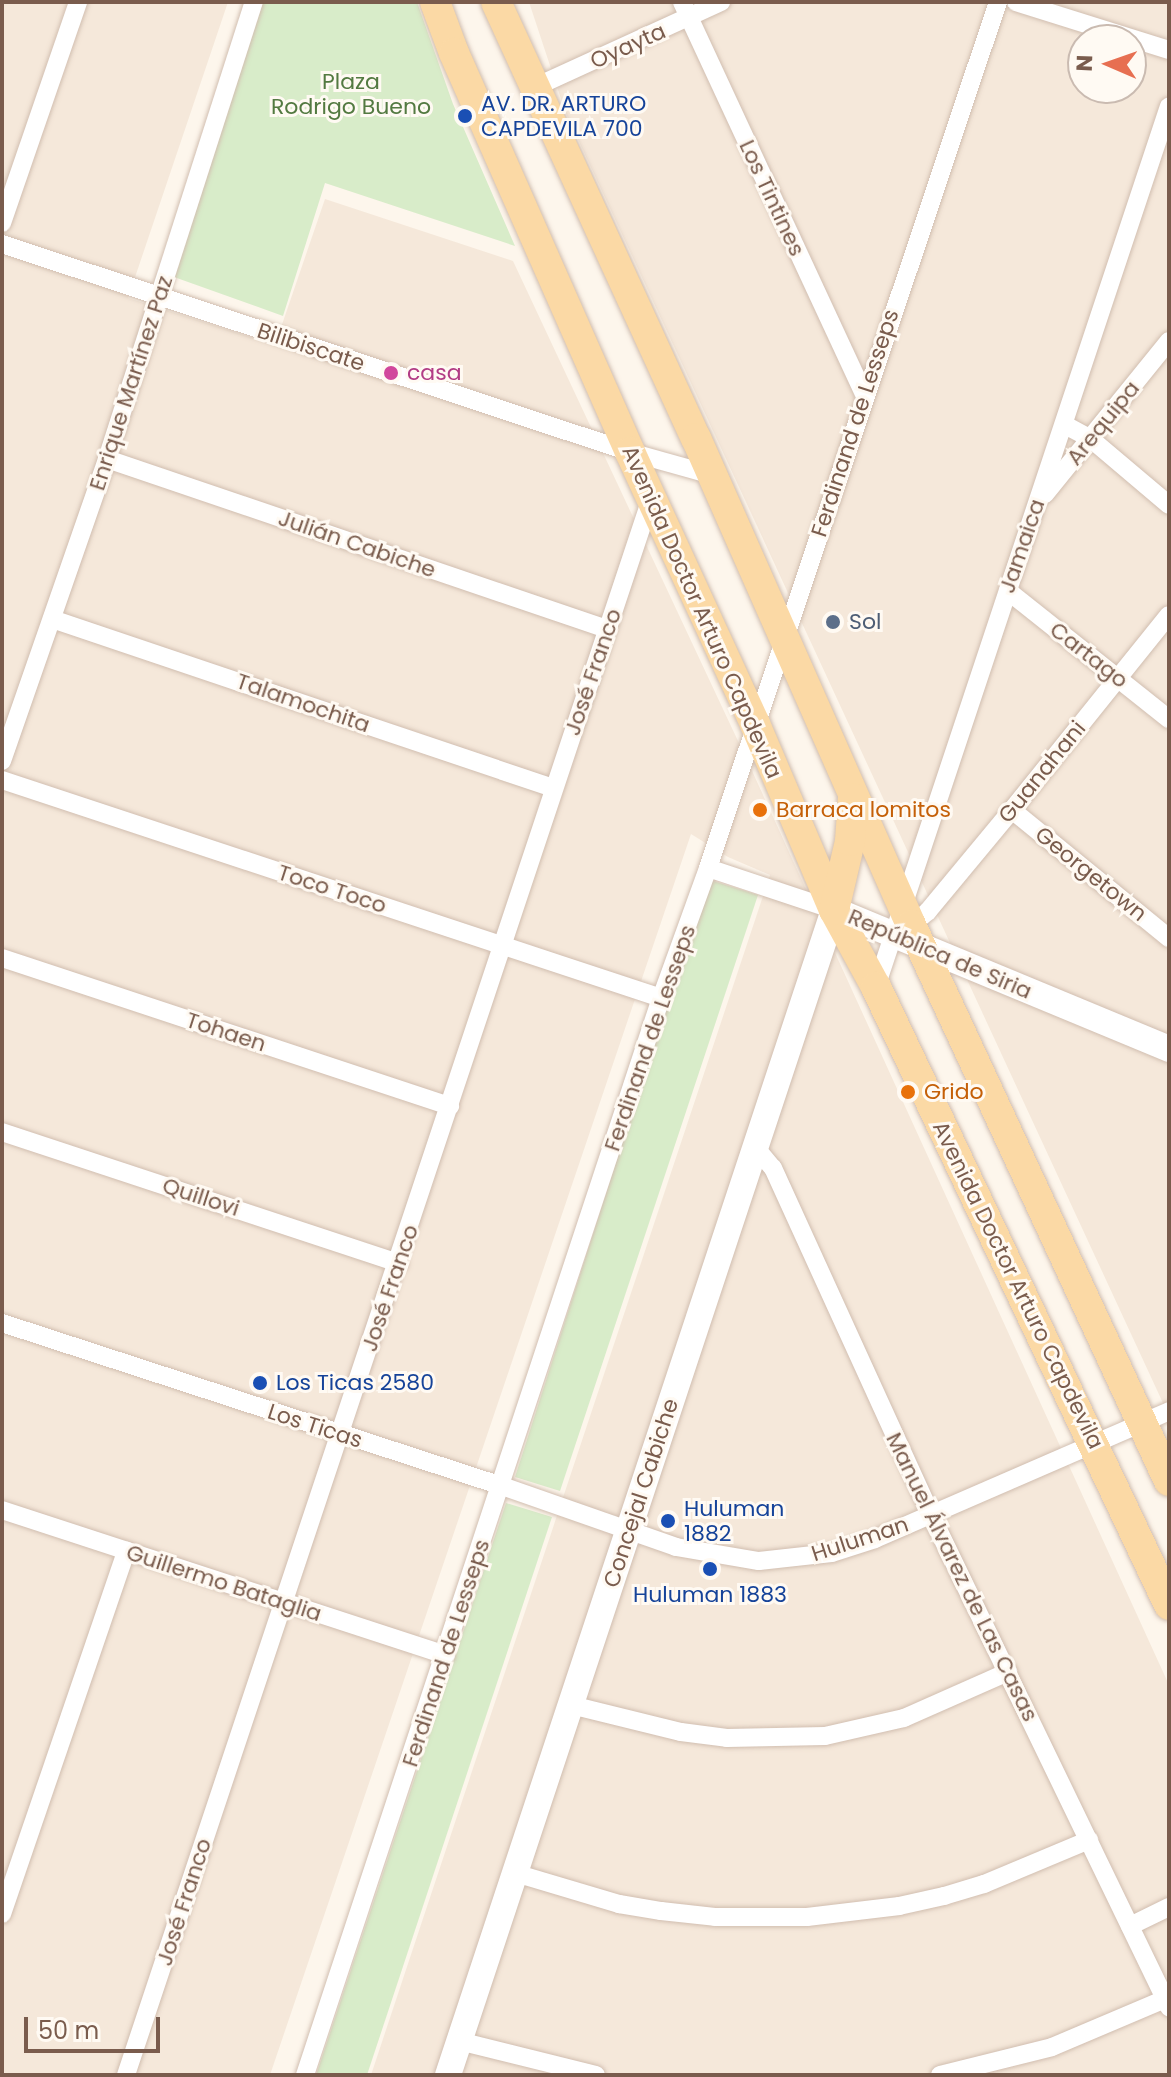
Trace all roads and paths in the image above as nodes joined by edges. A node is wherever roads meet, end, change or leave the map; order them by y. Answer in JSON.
{"nodes":[{"id":1,"x":78,"y":2,"type":"edge"},
{"id":2,"x":254,"y":2,"type":"edge"},
{"id":3,"x":435,"y":2,"type":"edge"},
{"id":4,"x":496,"y":2,"type":"edge"},
{"id":5,"x":721,"y":2,"type":"edge"},
{"id":6,"x":998,"y":2,"type":"edge"},
{"id":7,"x":1016,"y":2,"type":"edge"},
{"id":8,"x":685,"y":10,"type":"edge"},
{"id":9,"x":1169,"y":50,"type":"edge"},
{"id":10,"x":533,"y":88,"type":"junction"},
{"id":11,"x":1169,"y":106,"type":"edge"},
{"id":12,"x":1164,"y":142,"type":"edge"},
{"id":13,"x":2,"y":223,"type":"edge"},
{"id":14,"x":2,"y":244,"type":"edge"},
{"id":15,"x":158,"y":298,"type":"junction"},
{"id":16,"x":1169,"y":341,"type":"edge"},
{"id":17,"x":864,"y":394,"type":"junction"},
{"id":18,"x":1065,"y":425,"type":"junction"},
{"id":19,"x":1091,"y":439,"type":"junction"},
{"id":20,"x":630,"y":452,"type":"junction"},
{"id":21,"x":107,"y":459,"type":"junction"},
{"id":22,"x":712,"y":475,"type":"junction"},
{"id":23,"x":651,"y":499,"type":"junction"},
{"id":24,"x":1036,"y":505,"type":"junction"},
{"id":25,"x":1169,"y":505,"type":"edge"},
{"id":26,"x":1008,"y":591,"type":"junction"},
{"id":27,"x":1169,"y":615,"type":"edge"},
{"id":28,"x":52,"y":619,"type":"junction"},
{"id":29,"x":607,"y":629,"type":"junction"},
{"id":30,"x":784,"y":638,"type":"junction"},
{"id":31,"x":1118,"y":678,"type":"junction"},
{"id":32,"x":1169,"y":719,"type":"edge"},
{"id":33,"x":755,"y":724,"type":"junction"},
{"id":34,"x":2,"y":761,"type":"edge"},
{"id":35,"x":2,"y":780,"type":"edge"},
{"id":36,"x":553,"y":788,"type":"junction"},
{"id":37,"x":853,"y":791,"type":"junction"},
{"id":38,"x":1012,"y":810,"type":"junction"},
{"id":39,"x":708,"y":868,"type":"junction"},
{"id":40,"x":834,"y":910,"type":"junction"},
{"id":41,"x":907,"y":927,"type":"junction"},
{"id":42,"x":1169,"y":938,"type":"edge"},
{"id":43,"x":502,"y":945,"type":"junction"},
{"id":44,"x":2,"y":958,"type":"edge"},
{"id":45,"x":876,"y":987,"type":"junction"},
{"id":46,"x":661,"y":998,"type":"junction"},
{"id":47,"x":1169,"y":1049,"type":"edge"},
{"id":48,"x":450,"y":1106,"type":"junction"},
{"id":49,"x":2,"y":1132,"type":"edge"},
{"id":50,"x":756,"y":1148,"type":"junction"},
{"id":51,"x":399,"y":1263,"type":"junction"},
{"id":52,"x":2,"y":1323,"type":"edge"},
{"id":53,"x":1156,"y":1418,"type":"edge"},
{"id":54,"x":340,"y":1435,"type":"junction"},
{"id":55,"x":1095,"y":1446,"type":"junction"},
{"id":56,"x":1169,"y":1481,"type":"edge"},
{"id":57,"x":502,"y":1486,"type":"junction"},
{"id":58,"x":2,"y":1510,"type":"edge"},
{"id":59,"x":931,"y":1515,"type":"junction"},
{"id":60,"x":629,"y":1531,"type":"junction"},
{"id":61,"x":126,"y":1551,"type":"junction"},
{"id":62,"x":284,"y":1602,"type":"junction"},
{"id":63,"x":1169,"y":1605,"type":"edge"},
{"id":64,"x":446,"y":1655,"type":"junction"},
{"id":65,"x":1008,"y":1672,"type":"junction"},
{"id":66,"x":571,"y":1705,"type":"junction"},
{"id":67,"x":1089,"y":1840,"type":"junction"},
{"id":68,"x":515,"y":1873,"type":"junction"},
{"id":69,"x":3,"y":1907,"type":"edge"},
{"id":70,"x":1169,"y":1907,"type":"edge"},
{"id":71,"x":1130,"y":1926,"type":"junction"},
{"id":72,"x":1167,"y":2003,"type":"edge"},
{"id":73,"x":459,"y":2041,"type":"junction"},
{"id":74,"x":126,"y":2075,"type":"edge"},
{"id":75,"x":305,"y":2075,"type":"edge"},
{"id":76,"x":448,"y":2075,"type":"edge"},
{"id":77,"x":596,"y":2075,"type":"edge"},
{"id":78,"x":940,"y":2075,"type":"edge"}],
"edges":[{"from":1,"to":13,"type":"street"},
{"from":2,"to":15,"type":"street","name":"Enrique Martínez Paz"},
{"from":3,"to":20,"type":"main road","name":"Avenida Doctor Arturo Capdevila"},
{"from":4,"to":10,"type":"main road"},
{"from":5,"to":8,"type":"street","name":"Oyayta"},
{"from":6,"to":17,"type":"street","name":"Ferdinand de Lesseps"},
{"from":7,"to":9,"type":"street"},
{"from":8,"to":10,"type":"street","name":"Oyayta"},
{"from":8,"to":17,"type":"street","name":"Los Tintines"},
{"from":10,"to":22,"type":"main road"},
{"from":11,"to":12,"type":"street","name":"Jamaica"},
{"from":12,"to":18,"type":"street","name":"Jamaica"},
{"from":14,"to":15,"type":"street","name":"Bilibiscate"},
{"from":15,"to":20,"type":"street","name":"Bilibiscate"},
{"from":15,"to":21,"type":"street","name":"Enrique Martínez Paz"},
{"from":16,"to":19,"type":"street","name":"Arequipa"},
{"from":17,"to":30,"type":"street","name":"Ferdinand de Lesseps"},
{"from":18,"to":19,"type":"street"},
{"from":18,"to":24,"type":"street","name":"Jamaica"},
{"from":19,"to":24,"type":"street","name":"Arequipa"},
{"from":19,"to":25,"type":"street"},
{"from":20,"to":22,"type":"street","name":"Bilibiscate"},
{"from":20,"to":23,"type":"main road","name":"Avenida Doctor Arturo Capdevila"},
{"from":21,"to":28,"type":"street","name":"Enrique Martínez Paz"},
{"from":21,"to":29,"type":"street","name":"Julián Cabiche"},
{"from":22,"to":30,"type":"main road"},
{"from":23,"to":29,"type":"street","name":"José Franco"},
{"from":23,"to":33,"type":"main road","name":"Avenida Doctor Arturo Capdevila"},
{"from":24,"to":26,"type":"street","name":"Jamaica"},
{"from":26,"to":31,"type":"street","name":"Cartago"},
{"from":26,"to":41,"type":"street","name":"Jamaica"},
{"from":27,"to":31,"type":"street","name":"Guanahani"},
{"from":28,"to":34,"type":"street","name":"Enrique Martínez Paz"},
{"from":28,"to":36,"type":"street","name":"Talamochita"},
{"from":29,"to":36,"type":"street","name":"José Franco"},
{"from":30,"to":33,"type":"street","name":"Ferdinand de Lesseps"},
{"from":30,"to":37,"type":"main road"},
{"from":31,"to":32,"type":"street","name":"Cartago"},
{"from":31,"to":38,"type":"street","name":"Guanahani"},
{"from":33,"to":39,"type":"street","name":"Ferdinand de Lesseps"},
{"from":33,"to":40,"type":"main road","name":"Avenida Doctor Arturo Capdevila"},
{"from":35,"to":43,"type":"street","name":"Toco Toco"},
{"from":36,"to":43,"type":"street","name":"José Franco"},
{"from":37,"to":40,"type":"main road"},
{"from":37,"to":41,"type":"main road"},
{"from":38,"to":41,"type":"street","name":"Guanahani"},
{"from":38,"to":42,"type":"street","name":"Georgetown"},
{"from":39,"to":40,"type":"street","name":"República de Siria"},
{"from":39,"to":46,"type":"street","name":"Ferdinand de Lesseps"},
{"from":40,"to":41,"type":"main road","name":"República de Siria"},
{"from":40,"to":45,"type":"main road","name":"Avenida Doctor Arturo Capdevila"},
{"from":40,"to":50,"type":"main road","name":"Concejal Cabiche"},
{"from":41,"to":45,"type":"street","name":"Jamaica"},
{"from":41,"to":47,"type":"main road","name":"República de Siria"},
{"from":41,"to":53,"type":"main road"},
{"from":43,"to":46,"type":"street","name":"Toco Toco"},
{"from":43,"to":48,"type":"street","name":"José Franco"},
{"from":44,"to":48,"type":"street","name":"Tohaen"},
{"from":45,"to":55,"type":"main road","name":"Avenida Doctor Arturo Capdevila"},
{"from":46,"to":57,"type":"street","name":"Ferdinand de Lesseps"},
{"from":48,"to":51,"type":"street","name":"José Franco"},
{"from":49,"to":51,"type":"street","name":"Quillovi"},
{"from":50,"to":59,"type":"street","name":"Manuel Álvarez de Las Casas"},
{"from":50,"to":60,"type":"main road","name":"Concejal Cabiche"},
{"from":51,"to":54,"type":"street","name":"José Franco"},
{"from":52,"to":54,"type":"street","name":"Los Ticas"},
{"from":53,"to":55,"type":"street","name":"Huluman"},
{"from":53,"to":56,"type":"main road"},
{"from":54,"to":57,"type":"street","name":"Los Ticas"},
{"from":54,"to":62,"type":"street","name":"José Franco"},
{"from":55,"to":59,"type":"street","name":"Huluman"},
{"from":55,"to":63,"type":"main road","name":"Avenida Doctor Arturo Capdevila"},
{"from":57,"to":60,"type":"street","name":"Los Ticas"},
{"from":57,"to":64,"type":"street","name":"Ferdinand de Lesseps"},
{"from":58,"to":61,"type":"street","name":"Guillermo Bataglia"},
{"from":59,"to":60,"type":"street","name":"Huluman"},
{"from":59,"to":65,"type":"street","name":"Manuel Álvarez de Las Casas"},
{"from":60,"to":66,"type":"main road","name":"Concejal Cabiche"},
{"from":61,"to":62,"type":"street","name":"Guillermo Bataglia"},
{"from":61,"to":69,"type":"street"},
{"from":62,"to":64,"type":"street","name":"Guillermo Bataglia"},
{"from":62,"to":74,"type":"street","name":"José Franco"},
{"from":64,"to":75,"type":"street","name":"Ferdinand de Lesseps"},
{"from":65,"to":66,"type":"street"},
{"from":65,"to":67,"type":"street","name":"Manuel Álvarez de Las Casas"},
{"from":66,"to":68,"type":"main road","name":"Concejal Cabiche"},
{"from":67,"to":68,"type":"street"},
{"from":67,"to":71,"type":"street","name":"Manuel Álvarez de Las Casas"},
{"from":68,"to":73,"type":"main road","name":"Concejal Cabiche"},
{"from":70,"to":71,"type":"street"},
{"from":71,"to":72,"type":"street","name":"Manuel Álvarez de Las Casas"},
{"from":72,"to":78,"type":"street"},
{"from":73,"to":76,"type":"main road","name":"Concejal Cabiche"},
{"from":73,"to":77,"type":"street"}]}
